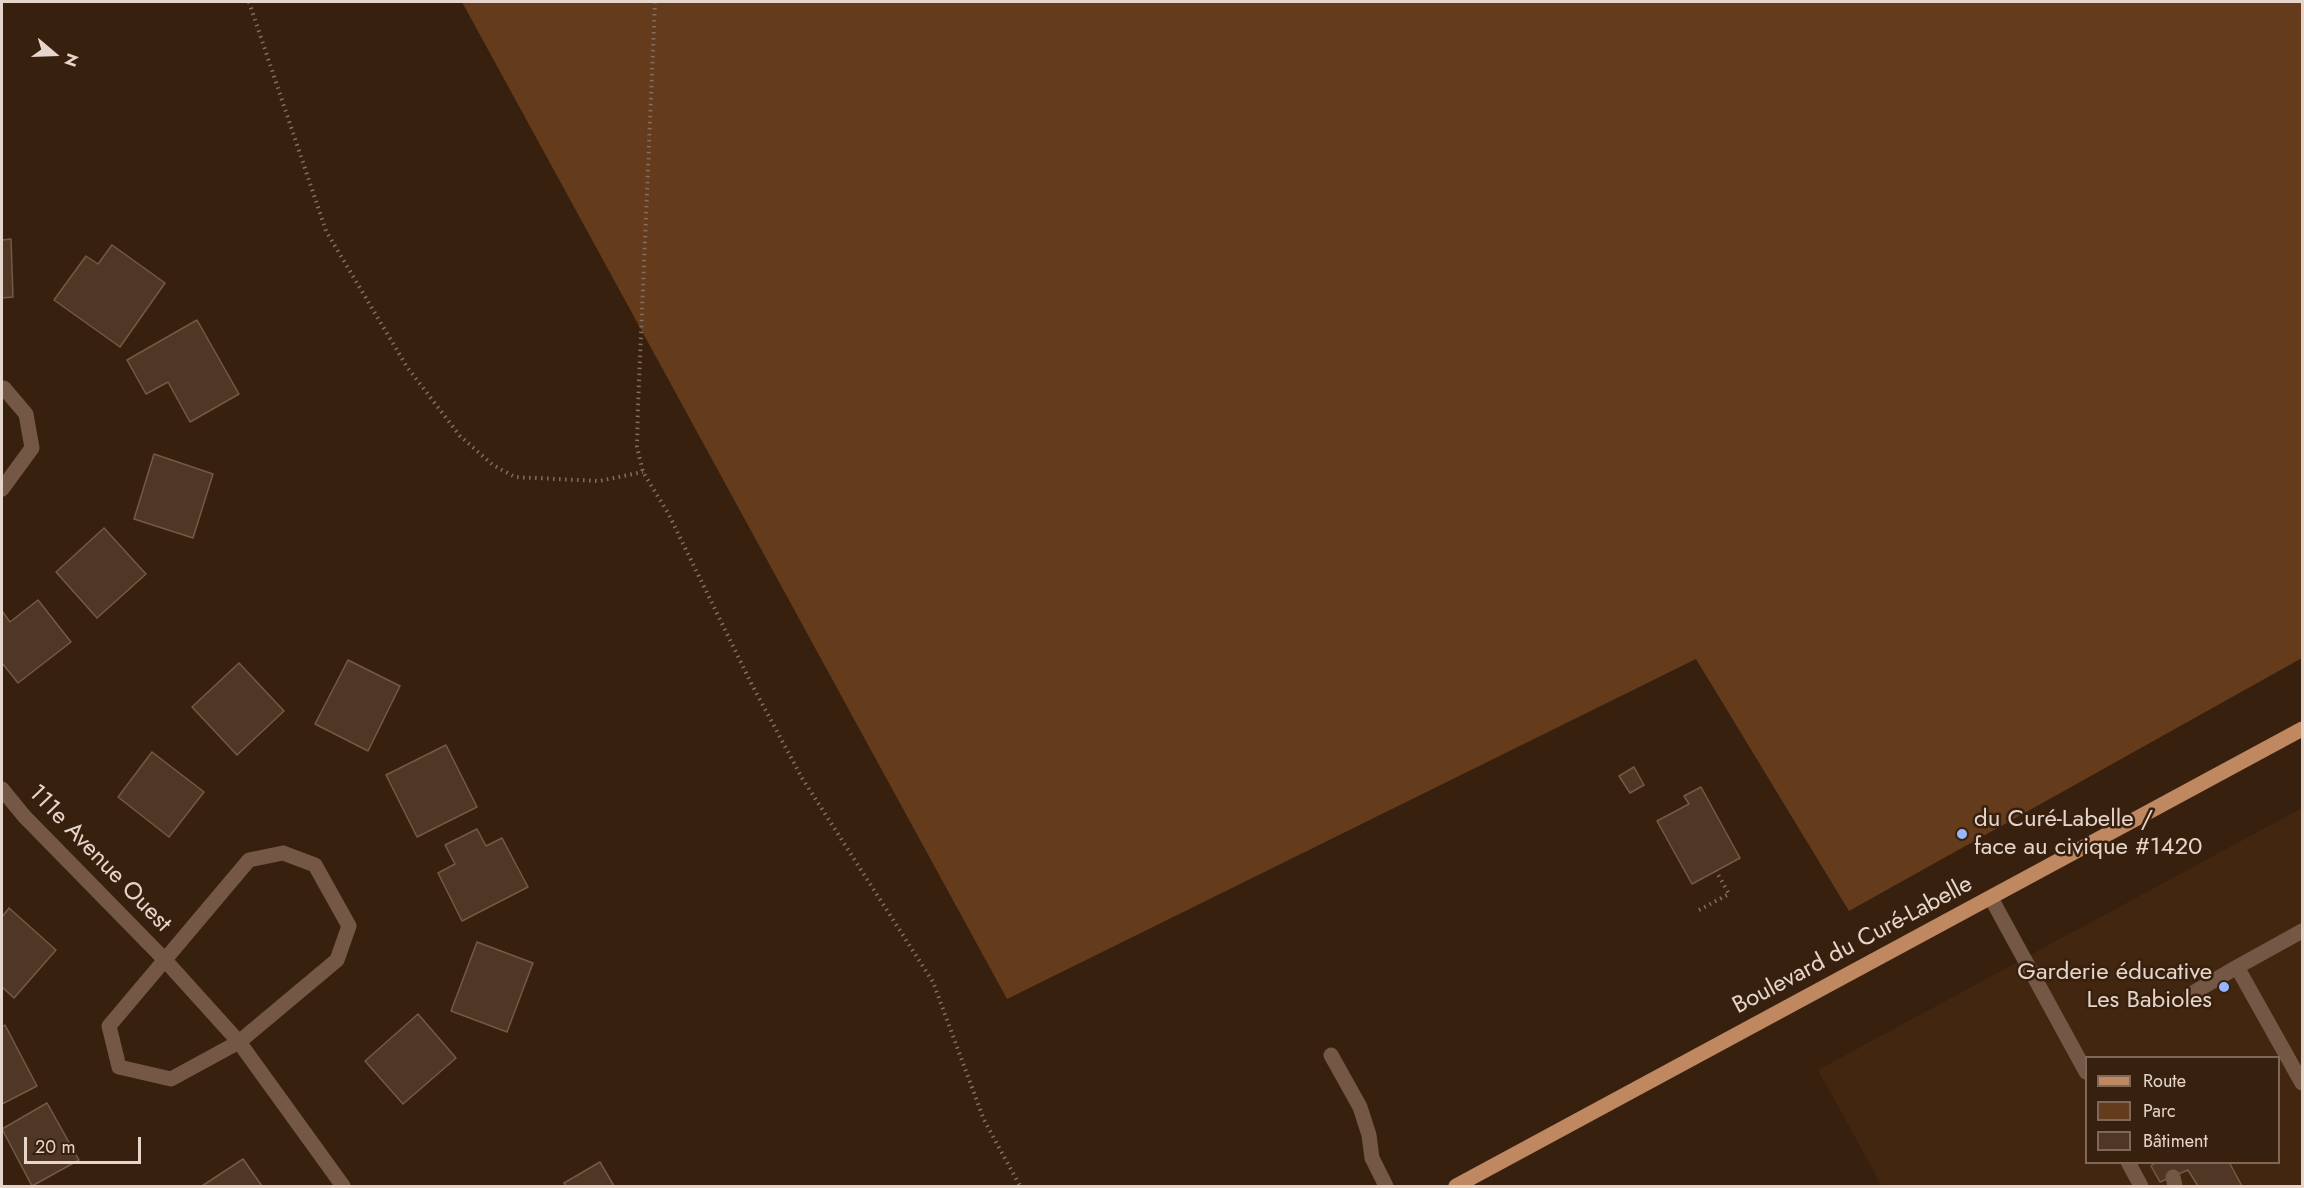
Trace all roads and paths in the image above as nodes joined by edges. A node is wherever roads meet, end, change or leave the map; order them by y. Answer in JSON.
{"nodes":[{"id":1,"x":249,"y":2,"type":"edge"},
{"id":2,"x":655,"y":2,"type":"edge"},
{"id":3,"x":2,"y":388,"type":"edge"},
{"id":4,"x":644,"y":472,"type":"junction"},
{"id":5,"x":2,"y":489,"type":"edge"},
{"id":6,"x":2302,"y":729,"type":"edge"},
{"id":7,"x":2,"y":789,"type":"edge"},
{"id":8,"x":1716,"y":871,"type":"dead end"},
{"id":9,"x":1991,"y":898,"type":"junction"},
{"id":10,"x":1699,"y":910,"type":"dead end"},
{"id":11,"x":2302,"y":931,"type":"edge"},
{"id":12,"x":164,"y":959,"type":"junction"},
{"id":13,"x":2237,"y":967,"type":"junction"},
{"id":14,"x":2191,"y":994,"type":"dead end"},
{"id":15,"x":239,"y":1042,"type":"junction"},
{"id":16,"x":1331,"y":1055,"type":"dead end"},
{"id":17,"x":2085,"y":1070,"type":"edge"},
{"id":18,"x":2302,"y":1083,"type":"edge"},
{"id":19,"x":2129,"y":1164,"type":"edge"},
{"id":20,"x":343,"y":1186,"type":"edge"},
{"id":21,"x":1020,"y":1186,"type":"edge"},
{"id":22,"x":1386,"y":1186,"type":"edge"},
{"id":23,"x":1456,"y":1186,"type":"edge"},
{"id":24,"x":2140,"y":1186,"type":"edge"}],
"edges":[{"from":1,"to":4,"type":"path"},
{"from":2,"to":4,"type":"path"},
{"from":3,"to":5,"type":"street"},
{"from":4,"to":21,"type":"path"},
{"from":6,"to":9,"type":"main road","name":"Boulevard du Curé-Labelle"},
{"from":7,"to":12,"type":"street","name":"111e Avenue Ouest"},
{"from":8,"to":10,"type":"path"},
{"from":9,"to":17,"type":"street"},
{"from":9,"to":23,"type":"main road","name":"Boulevard du Curé-Labelle"},
{"from":11,"to":13,"type":"street"},
{"from":12,"to":15,"type":"street","name":"111e Avenue Ouest"},
{"from":12,"to":15,"type":"street","name":"111e Avenue Ouest"},
{"from":12,"to":15,"type":"street","name":"111e Avenue Ouest"},
{"from":13,"to":14,"type":"street"},
{"from":13,"to":18,"type":"street"},
{"from":15,"to":20,"type":"street","name":"111e Avenue Ouest"},
{"from":16,"to":22,"type":"street"},
{"from":19,"to":24,"type":"street"}]}
